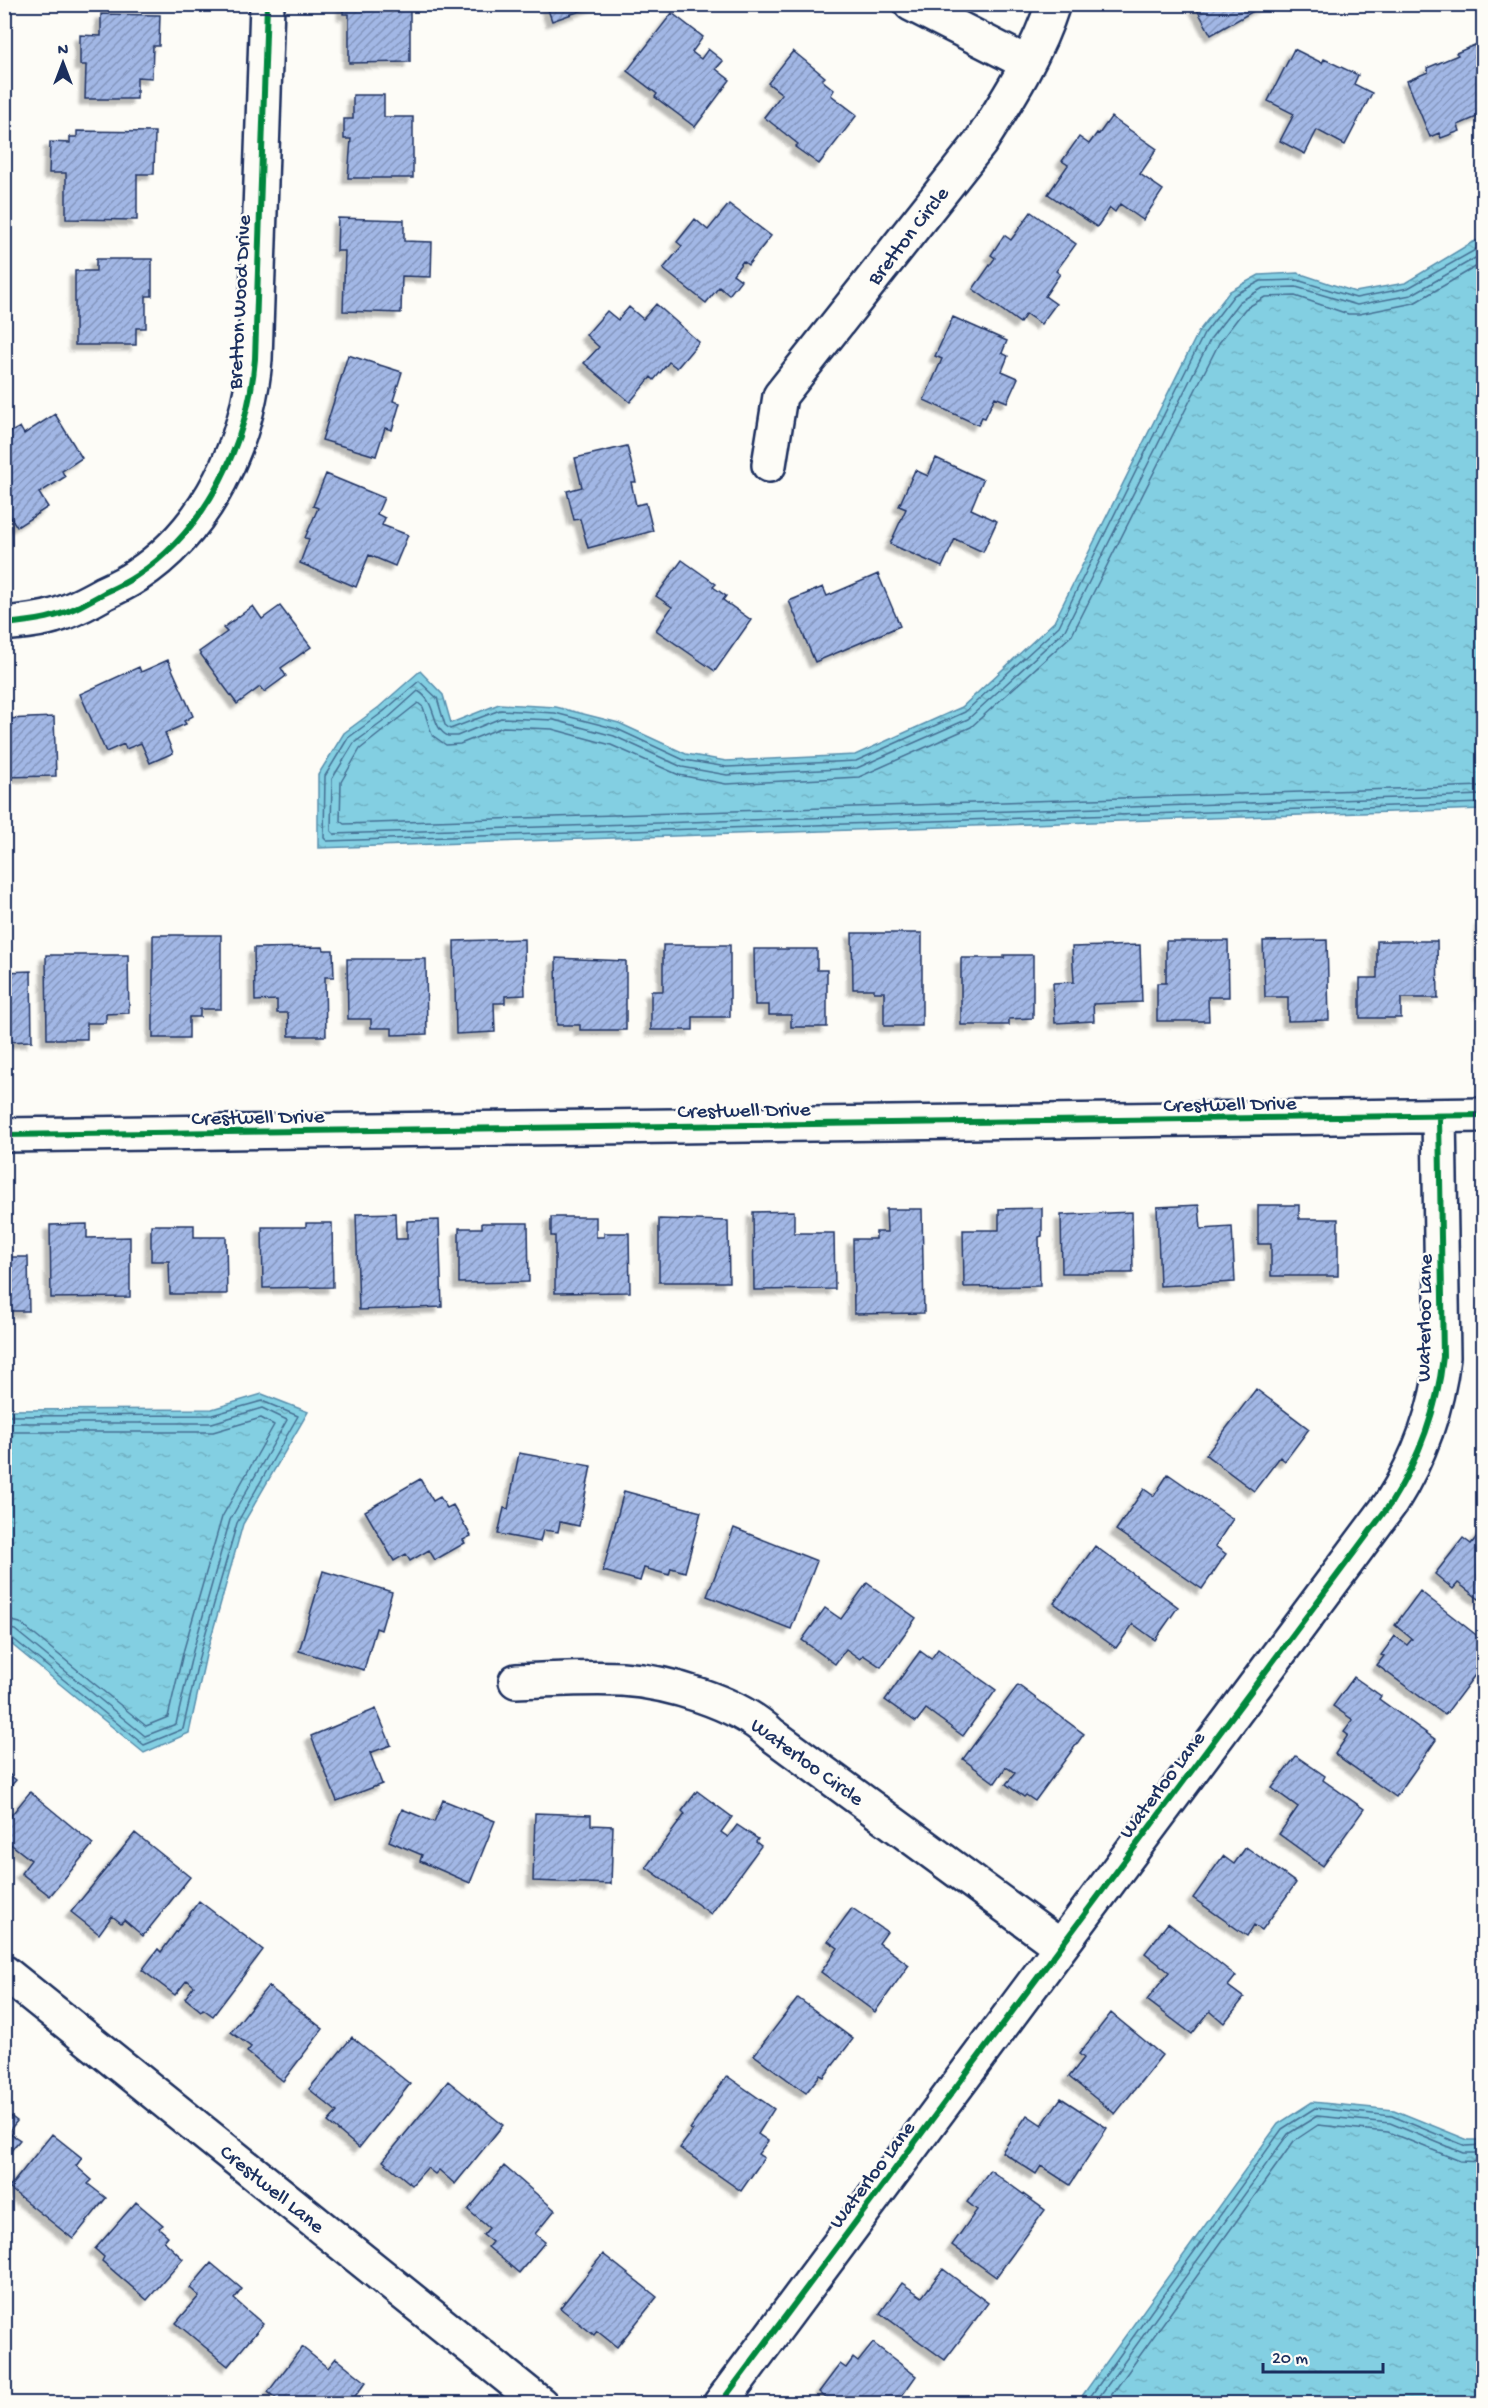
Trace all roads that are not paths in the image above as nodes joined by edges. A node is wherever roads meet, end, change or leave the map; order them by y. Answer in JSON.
{"nodes":[{"id":1,"x":267,"y":4,"type":"edge"},
{"id":2,"x":911,"y":4,"type":"edge"},
{"id":3,"x":1053,"y":4,"type":"edge"},
{"id":4,"x":1028,"y":63,"type":"junction"},
{"id":5,"x":769,"y":465,"type":"dead end"},
{"id":6,"x":4,"y":624,"type":"edge"},
{"id":7,"x":1484,"y":1115,"type":"edge"},
{"id":8,"x":1439,"y":1117,"type":"junction"},
{"id":9,"x":4,"y":1135,"type":"edge"},
{"id":10,"x":516,"y":1681,"type":"dead end"},
{"id":11,"x":1060,"y":1946,"type":"junction"},
{"id":12,"x":4,"y":1972,"type":"edge"},
{"id":13,"x":541,"y":2403,"type":"edge"},
{"id":14,"x":720,"y":2403,"type":"edge"}],
"edges":[{"from":1,"to":6,"type":"street","name":"Bretton Wood Drive"},
{"from":2,"to":4,"type":"street"},
{"from":3,"to":4,"type":"street","name":"Bretton Circle"},
{"from":4,"to":5,"type":"street","name":"Bretton Circle"},
{"from":7,"to":8,"type":"street","name":"Crestwell Drive"},
{"from":8,"to":9,"type":"street","name":"Crestwell Drive"},
{"from":8,"to":11,"type":"street","name":"Waterloo Lane"},
{"from":10,"to":11,"type":"street","name":"Waterloo Circle"},
{"from":11,"to":14,"type":"street","name":"Waterloo Lane"},
{"from":12,"to":13,"type":"street","name":"Crestwell Lane"}]}
